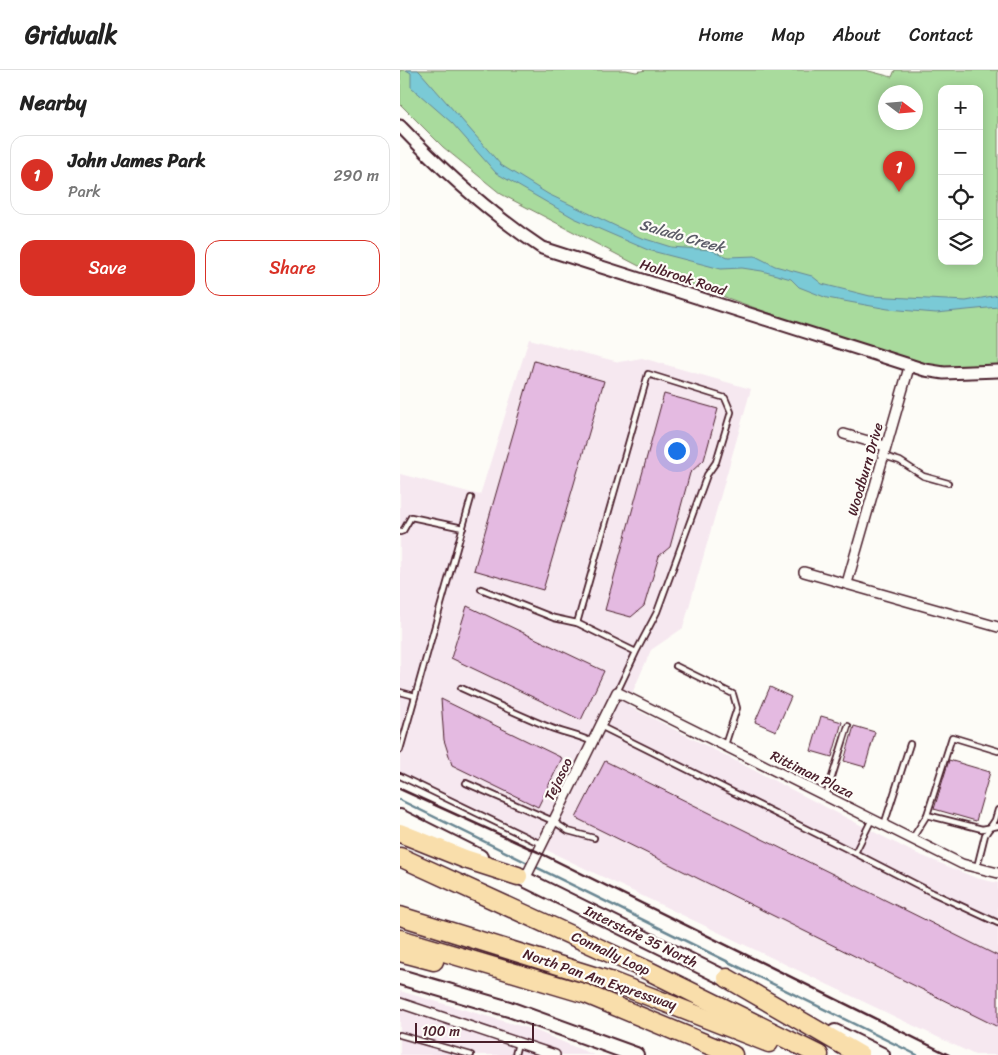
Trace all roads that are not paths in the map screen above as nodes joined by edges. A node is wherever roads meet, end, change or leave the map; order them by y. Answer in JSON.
{"nodes":[{"id":1,"x":400,"y":126,"type":"edge"},
{"id":2,"x":910,"y":364,"type":"junction"},
{"id":3,"x":998,"y":371,"type":"edge"},
{"id":4,"x":844,"y":434,"type":"dead end"},
{"id":5,"x":885,"y":446,"type":"junction"},
{"id":6,"x":883,"y":456,"type":"junction"},
{"id":7,"x":948,"y":483,"type":"dead end"},
{"id":8,"x":471,"y":498,"type":"dead end"},
{"id":9,"x":463,"y":528,"type":"junction"},
{"id":10,"x":400,"y":532,"type":"edge"},
{"id":11,"x":804,"y":572,"type":"dead end"},
{"id":12,"x":846,"y":582,"type":"junction"},
{"id":13,"x":481,"y":589,"type":"dead end"},
{"id":14,"x":577,"y":622,"type":"junction"},
{"id":15,"x":998,"y":627,"type":"edge"},
{"id":16,"x":636,"y":652,"type":"junction"},
{"id":17,"x":676,"y":666,"type":"dead end"},
{"id":18,"x":461,"y":688,"type":"dead end"},
{"id":19,"x":400,"y":692,"type":"edge"},
{"id":20,"x":617,"y":692,"type":"junction"},
{"id":21,"x":415,"y":696,"type":"junction"},
{"id":22,"x":600,"y":726,"type":"junction"},
{"id":23,"x":848,"y":726,"type":"dead end"},
{"id":24,"x":592,"y":742,"type":"junction"},
{"id":25,"x":910,"y":744,"type":"dead end"},
{"id":26,"x":724,"y":745,"type":"junction"},
{"id":27,"x":400,"y":750,"type":"edge"},
{"id":28,"x":998,"y":751,"type":"edge"},
{"id":29,"x":400,"y":776,"type":"edge"},
{"id":30,"x":466,"y":783,"type":"dead end"},
{"id":31,"x":826,"y":796,"type":"junction"},
{"id":32,"x":998,"y":810,"type":"edge"},
{"id":33,"x":928,"y":815,"type":"junction"},
{"id":34,"x":400,"y":817,"type":"edge"},
{"id":35,"x":872,"y":819,"type":"junction"},
{"id":36,"x":552,"y":821,"type":"junction"},
{"id":37,"x":884,"y":825,"type":"junction"},
{"id":38,"x":990,"y":826,"type":"junction"},
{"id":39,"x":998,"y":826,"type":"edge"},
{"id":40,"x":400,"y":833,"type":"edge"},
{"id":41,"x":594,"y":838,"type":"dead end"},
{"id":42,"x":912,"y":840,"type":"junction"},
{"id":43,"x":541,"y":844,"type":"junction"},
{"id":44,"x":855,"y":853,"type":"junction"},
{"id":45,"x":400,"y":857,"type":"edge"},
{"id":46,"x":976,"y":869,"type":"junction"},
{"id":47,"x":526,"y":871,"type":"junction"},
{"id":48,"x":998,"y":873,"type":"edge"},
{"id":49,"x":400,"y":916,"type":"edge"},
{"id":50,"x":998,"y":923,"type":"edge"},
{"id":51,"x":400,"y":939,"type":"edge"},
{"id":52,"x":400,"y":952,"type":"edge"},
{"id":53,"x":400,"y":977,"type":"edge"},
{"id":54,"x":727,"y":978,"type":"junction"},
{"id":55,"x":400,"y":1003,"type":"edge"},
{"id":56,"x":400,"y":1035,"type":"edge"},
{"id":57,"x":705,"y":1044,"type":"junction"},
{"id":58,"x":517,"y":1051,"type":"edge"},
{"id":59,"x":471,"y":1055,"type":"edge"},
{"id":60,"x":554,"y":1055,"type":"edge"},
{"id":61,"x":636,"y":1055,"type":"edge"},
{"id":62,"x":732,"y":1055,"type":"edge"},
{"id":63,"x":797,"y":1055,"type":"edge"},
{"id":64,"x":819,"y":1055,"type":"edge"},
{"id":65,"x":860,"y":1055,"type":"edge"},
{"id":66,"x":882,"y":1055,"type":"edge"}],
"edges":[{"from":1,"to":2,"type":"street","name":"Holbrook Road"},
{"from":2,"to":3,"type":"street","name":"Holbrook Road"},
{"from":2,"to":5,"type":"street","name":"Woodburn Drive"},
{"from":4,"to":5,"type":"street"},
{"from":5,"to":6,"type":"street","name":"Woodburn Drive"},
{"from":6,"to":7,"type":"lane"},
{"from":6,"to":12,"type":"street","name":"Woodburn Drive"},
{"from":8,"to":9,"type":"lane"},
{"from":9,"to":10,"type":"lane"},
{"from":9,"to":21,"type":"lane"},
{"from":11,"to":12,"type":"street"},
{"from":12,"to":15,"type":"street"},
{"from":13,"to":14,"type":"lane"},
{"from":14,"to":16,"type":"lane"},
{"from":14,"to":16,"type":"lane"},
{"from":16,"to":20,"type":"lane"},
{"from":17,"to":26,"type":"lane"},
{"from":18,"to":24,"type":"lane"},
{"from":19,"to":21,"type":"lane"},
{"from":20,"to":22,"type":"street","name":"Tejasco"},
{"from":20,"to":26,"type":"street","name":"Rittiman Plaza"},
{"from":21,"to":27,"type":"lane"},
{"from":22,"to":24,"type":"street","name":"Tejasco"},
{"from":22,"to":44,"type":"lane"},
{"from":23,"to":31,"type":"lane"},
{"from":24,"to":36,"type":"street","name":"Tejasco"},
{"from":25,"to":37,"type":"lane"},
{"from":26,"to":31,"type":"street","name":"Rittiman Plaza"},
{"from":28,"to":33,"type":"lane"},
{"from":29,"to":43,"type":"lane"},
{"from":30,"to":36,"type":"lane"},
{"from":31,"to":35,"type":"street","name":"Rittiman Plaza"},
{"from":32,"to":38,"type":"lane"},
{"from":33,"to":38,"type":"lane"},
{"from":33,"to":42,"type":"lane"},
{"from":34,"to":47,"type":"main road","name":"Interstate 35 North"},
{"from":35,"to":37,"type":"street","name":"Rittiman Plaza"},
{"from":35,"to":44,"type":"lane"},
{"from":36,"to":41,"type":"lane"},
{"from":36,"to":43,"type":"street","name":"Tejasco"},
{"from":37,"to":42,"type":"street","name":"Rittiman Plaza"},
{"from":38,"to":39,"type":"lane"},
{"from":38,"to":46,"type":"lane"},
{"from":40,"to":47,"type":"highway"},
{"from":42,"to":46,"type":"street","name":"Rittiman Plaza"},
{"from":43,"to":47,"type":"street","name":"Tejasco"},
{"from":44,"to":50,"type":"lane"},
{"from":45,"to":64,"type":"highway","name":"Connally Loop"},
{"from":46,"to":48,"type":"street","name":"Rittiman Plaza"},
{"from":47,"to":54,"type":"main road","name":"Interstate 35 North"},
{"from":49,"to":63,"type":"highway","name":"North Pan Am Expressway"},
{"from":51,"to":57,"type":"highway","name":"North Pan Am Expressway"},
{"from":52,"to":57,"type":"highway"},
{"from":53,"to":61,"type":"main road"},
{"from":54,"to":65,"type":"highway"},
{"from":54,"to":66,"type":"main road","name":"Interstate 35 North"},
{"from":55,"to":58,"type":"street"},
{"from":56,"to":59,"type":"lane"},
{"from":57,"to":62,"type":"highway","name":"North Pan Am Expressway"},
{"from":58,"to":60,"type":"street"}]}
